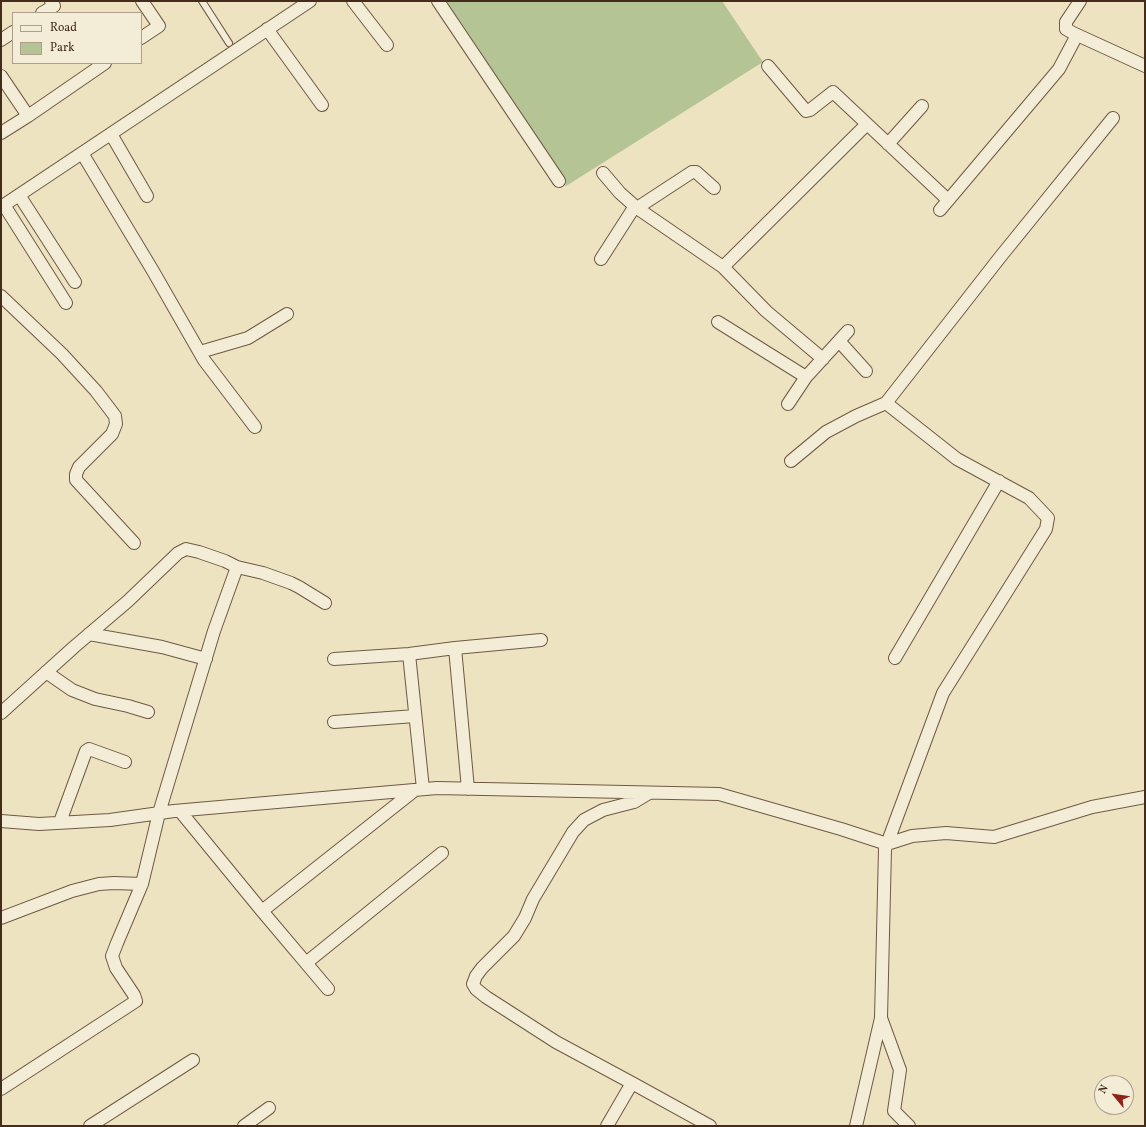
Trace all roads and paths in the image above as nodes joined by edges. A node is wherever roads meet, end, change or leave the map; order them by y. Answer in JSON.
{"nodes":[{"id":1,"x":142,"y":1,"type":"edge"},
{"id":2,"x":202,"y":1,"type":"edge"},
{"id":3,"x":310,"y":1,"type":"edge"},
{"id":4,"x":353,"y":1,"type":"edge"},
{"id":5,"x":438,"y":1,"type":"edge"},
{"id":6,"x":1080,"y":1,"type":"edge"},
{"id":7,"x":55,"y":2,"type":"edge"},
{"id":8,"x":43,"y":12,"type":"edge"},
{"id":9,"x":267,"y":30,"type":"junction"},
{"id":10,"x":12,"y":33,"type":"edge"},
{"id":11,"x":1077,"y":35,"type":"junction"},
{"id":12,"x":142,"y":37,"type":"edge"},
{"id":13,"x":1,"y":40,"type":"edge"},
{"id":14,"x":229,"y":43,"type":"dead end"},
{"id":15,"x":387,"y":45,"type":"dead end"},
{"id":16,"x":104,"y":64,"type":"edge"},
{"id":17,"x":768,"y":66,"type":"dead end"},
{"id":18,"x":1145,"y":66,"type":"edge"},
{"id":19,"x":1,"y":76,"type":"edge"},
{"id":20,"x":322,"y":106,"type":"dead end"},
{"id":21,"x":922,"y":106,"type":"dead end"},
{"id":22,"x":28,"y":116,"type":"junction"},
{"id":23,"x":1113,"y":118,"type":"dead end"},
{"id":24,"x":867,"y":124,"type":"junction"},
{"id":25,"x":1,"y":133,"type":"edge"},
{"id":26,"x":111,"y":134,"type":"junction"},
{"id":27,"x":888,"y":144,"type":"junction"},
{"id":28,"x":82,"y":153,"type":"junction"},
{"id":29,"x":603,"y":173,"type":"dead end"},
{"id":30,"x":559,"y":181,"type":"dead end"},
{"id":31,"x":714,"y":188,"type":"dead end"},
{"id":32,"x":19,"y":195,"type":"junction"},
{"id":33,"x":147,"y":196,"type":"dead end"},
{"id":34,"x":948,"y":200,"type":"junction"},
{"id":35,"x":2,"y":206,"type":"edge"},
{"id":36,"x":636,"y":207,"type":"junction"},
{"id":37,"x":940,"y":210,"type":"dead end"},
{"id":38,"x":601,"y":259,"type":"dead end"},
{"id":39,"x":722,"y":267,"type":"junction"},
{"id":40,"x":75,"y":282,"type":"dead end"},
{"id":41,"x":1,"y":296,"type":"edge"},
{"id":42,"x":66,"y":303,"type":"dead end"},
{"id":43,"x":287,"y":314,"type":"dead end"},
{"id":44,"x":718,"y":322,"type":"dead end"},
{"id":45,"x":848,"y":331,"type":"dead end"},
{"id":46,"x":839,"y":341,"type":"junction"},
{"id":47,"x":200,"y":352,"type":"junction"},
{"id":48,"x":823,"y":359,"type":"junction"},
{"id":49,"x":866,"y":371,"type":"dead end"},
{"id":50,"x":806,"y":377,"type":"junction"},
{"id":51,"x":886,"y":403,"type":"junction"},
{"id":52,"x":788,"y":404,"type":"dead end"},
{"id":53,"x":255,"y":427,"type":"dead end"},
{"id":54,"x":791,"y":460,"type":"dead end"},
{"id":55,"x":999,"y":482,"type":"junction"},
{"id":56,"x":134,"y":543,"type":"dead end"},
{"id":57,"x":237,"y":567,"type":"junction"},
{"id":58,"x":325,"y":603,"type":"dead end"},
{"id":59,"x":89,"y":634,"type":"junction"},
{"id":60,"x":541,"y":640,"type":"dead end"},
{"id":61,"x":454,"y":648,"type":"junction"},
{"id":62,"x":409,"y":654,"type":"junction"},
{"id":63,"x":895,"y":658,"type":"dead end"},
{"id":64,"x":206,"y":659,"type":"junction"},
{"id":65,"x":334,"y":659,"type":"dead end"},
{"id":66,"x":46,"y":672,"type":"junction"},
{"id":67,"x":148,"y":712,"type":"dead end"},
{"id":68,"x":1,"y":713,"type":"edge"},
{"id":69,"x":415,"y":716,"type":"junction"},
{"id":70,"x":334,"y":722,"type":"dead end"},
{"id":71,"x":125,"y":762,"type":"dead end"},
{"id":72,"x":468,"y":789,"type":"junction"},
{"id":73,"x":419,"y":790,"type":"junction"},
{"id":74,"x":649,"y":793,"type":"junction"},
{"id":75,"x":1145,"y":797,"type":"edge"},
{"id":76,"x":180,"y":811,"type":"junction"},
{"id":77,"x":159,"y":813,"type":"junction"},
{"id":78,"x":1,"y":821,"type":"edge"},
{"id":79,"x":60,"y":822,"type":"junction"},
{"id":80,"x":888,"y":844,"type":"junction"},
{"id":81,"x":442,"y":853,"type":"dead end"},
{"id":82,"x":142,"y":884,"type":"junction"},
{"id":83,"x":262,"y":911,"type":"junction"},
{"id":84,"x":1,"y":918,"type":"edge"},
{"id":85,"x":306,"y":963,"type":"junction"},
{"id":86,"x":328,"y":989,"type":"dead end"},
{"id":87,"x":881,"y":1018,"type":"junction"},
{"id":88,"x":193,"y":1060,"type":"dead end"},
{"id":89,"x":632,"y":1082,"type":"junction"},
{"id":90,"x":1,"y":1089,"type":"edge"},
{"id":91,"x":269,"y":1108,"type":"dead end"},
{"id":92,"x":689,"y":1121,"type":"edge"},
{"id":93,"x":90,"y":1126,"type":"edge"},
{"id":94,"x":244,"y":1126,"type":"edge"},
{"id":95,"x":607,"y":1126,"type":"edge"},
{"id":96,"x":710,"y":1126,"type":"edge"},
{"id":97,"x":856,"y":1126,"type":"edge"},
{"id":98,"x":909,"y":1126,"type":"edge"}],
"edges":[{"from":1,"to":12,"type":"street"},
{"from":2,"to":14,"type":"lane"},
{"from":3,"to":9,"type":"street"},
{"from":4,"to":15,"type":"street"},
{"from":5,"to":30,"type":"street"},
{"from":6,"to":11,"type":"street"},
{"from":7,"to":8,"type":"street"},
{"from":9,"to":20,"type":"street"},
{"from":9,"to":26,"type":"street"},
{"from":10,"to":13,"type":"street"},
{"from":11,"to":18,"type":"street"},
{"from":11,"to":34,"type":"street"},
{"from":16,"to":22,"type":"street"},
{"from":17,"to":24,"type":"street"},
{"from":19,"to":22,"type":"street"},
{"from":21,"to":27,"type":"street"},
{"from":22,"to":25,"type":"street"},
{"from":23,"to":51,"type":"street"},
{"from":24,"to":27,"type":"street"},
{"from":24,"to":39,"type":"street"},
{"from":26,"to":28,"type":"street"},
{"from":26,"to":33,"type":"street"},
{"from":27,"to":34,"type":"street"},
{"from":28,"to":32,"type":"street"},
{"from":28,"to":47,"type":"street"},
{"from":29,"to":36,"type":"street"},
{"from":31,"to":36,"type":"street"},
{"from":32,"to":35,"type":"street"},
{"from":32,"to":40,"type":"street"},
{"from":34,"to":37,"type":"street"},
{"from":35,"to":42,"type":"street"},
{"from":36,"to":38,"type":"street"},
{"from":36,"to":39,"type":"street"},
{"from":39,"to":48,"type":"street"},
{"from":41,"to":56,"type":"street"},
{"from":43,"to":47,"type":"street"},
{"from":44,"to":50,"type":"street"},
{"from":45,"to":46,"type":"street"},
{"from":46,"to":48,"type":"street"},
{"from":46,"to":49,"type":"street"},
{"from":47,"to":53,"type":"street"},
{"from":48,"to":50,"type":"street"},
{"from":50,"to":52,"type":"street"},
{"from":51,"to":54,"type":"street"},
{"from":51,"to":55,"type":"street"},
{"from":55,"to":63,"type":"street"},
{"from":55,"to":80,"type":"street"},
{"from":57,"to":58,"type":"street"},
{"from":57,"to":59,"type":"street"},
{"from":57,"to":64,"type":"street"},
{"from":59,"to":64,"type":"street"},
{"from":59,"to":66,"type":"street"},
{"from":60,"to":61,"type":"street"},
{"from":61,"to":62,"type":"street"},
{"from":61,"to":72,"type":"street"},
{"from":62,"to":65,"type":"street"},
{"from":62,"to":69,"type":"street"},
{"from":64,"to":77,"type":"street"},
{"from":66,"to":67,"type":"street"},
{"from":66,"to":68,"type":"street"},
{"from":69,"to":70,"type":"street"},
{"from":69,"to":73,"type":"street"},
{"from":71,"to":79,"type":"street"},
{"from":72,"to":73,"type":"street"},
{"from":72,"to":74,"type":"street"},
{"from":73,"to":76,"type":"street"},
{"from":73,"to":83,"type":"street"},
{"from":74,"to":80,"type":"street"},
{"from":74,"to":89,"type":"street"},
{"from":75,"to":80,"type":"street"},
{"from":76,"to":77,"type":"street"},
{"from":76,"to":83,"type":"street"},
{"from":77,"to":79,"type":"street"},
{"from":77,"to":82,"type":"street"},
{"from":78,"to":79,"type":"street"},
{"from":80,"to":87,"type":"street"},
{"from":81,"to":85,"type":"street"},
{"from":82,"to":84,"type":"street"},
{"from":82,"to":90,"type":"street"},
{"from":83,"to":85,"type":"street"},
{"from":85,"to":86,"type":"street"},
{"from":87,"to":97,"type":"street"},
{"from":87,"to":98,"type":"street"},
{"from":88,"to":93,"type":"street"},
{"from":89,"to":92,"type":"street"},
{"from":89,"to":95,"type":"street"},
{"from":91,"to":94,"type":"street"},
{"from":92,"to":96,"type":"street"}]}
